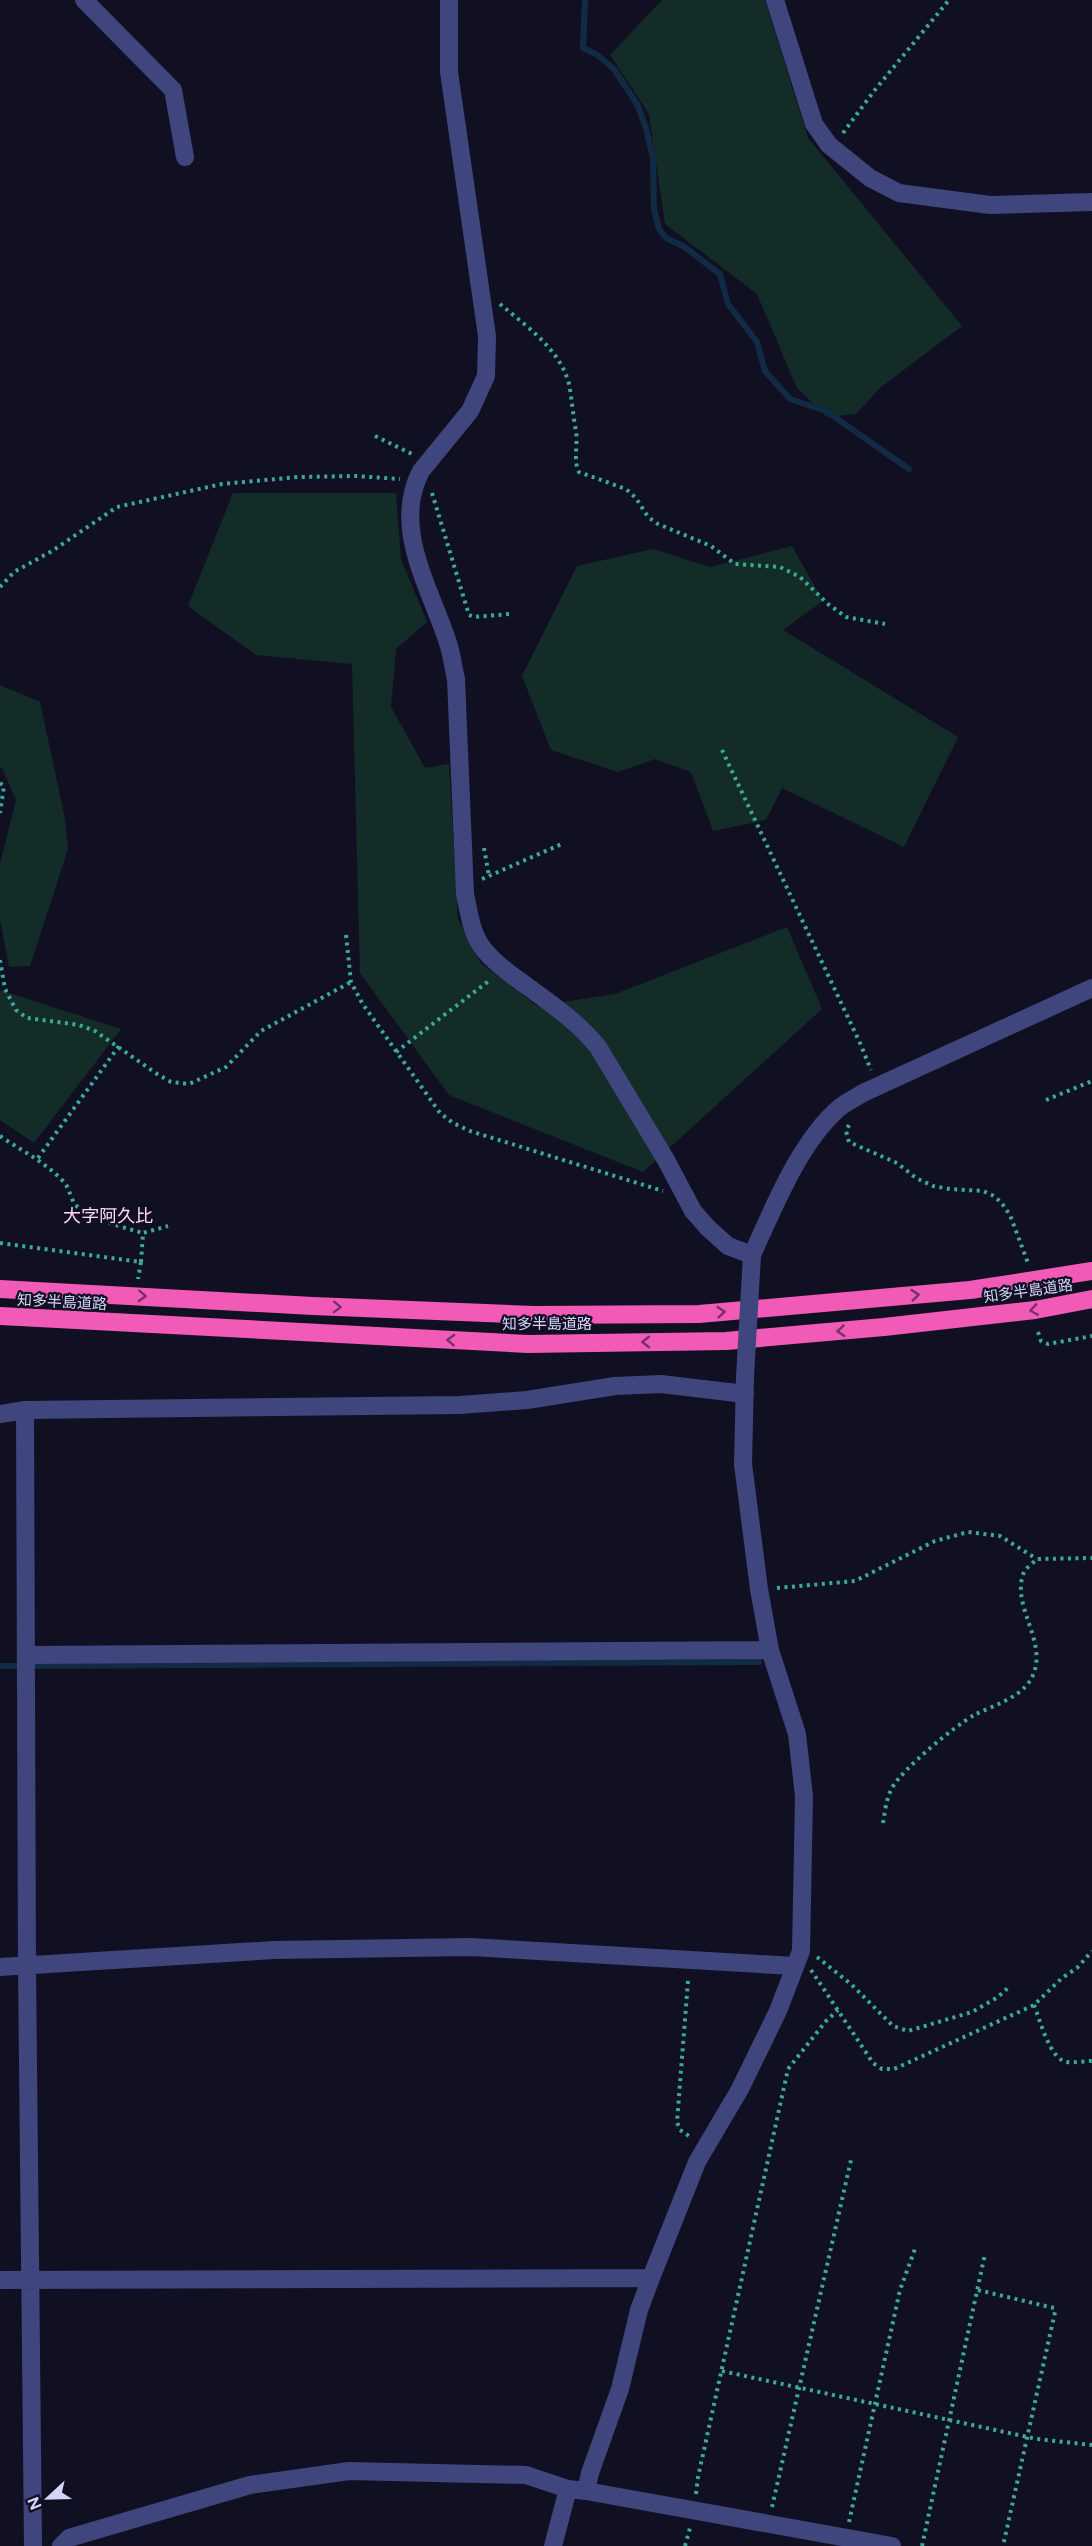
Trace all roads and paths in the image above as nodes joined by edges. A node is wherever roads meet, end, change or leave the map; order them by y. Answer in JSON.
{"nodes":[{"id":1,"x":84,"y":0,"type":"edge"},
{"id":2,"x":449,"y":0,"type":"edge"},
{"id":3,"x":775,"y":0,"type":"edge"},
{"id":4,"x":949,"y":0,"type":"edge"},
{"id":5,"x":832,"y":148,"type":"junction"},
{"id":6,"x":185,"y":157,"type":"dead end"},
{"id":7,"x":1092,"y":202,"type":"edge"},
{"id":8,"x":480,"y":292,"type":"junction"},
{"id":9,"x":375,"y":436,"type":"dead end"},
{"id":10,"x":421,"y":471,"type":"junction"},
{"id":11,"x":0,"y":587,"type":"edge"},
{"id":12,"x":508,"y":614,"type":"dead end"},
{"id":13,"x":885,"y":624,"type":"dead end"},
{"id":14,"x":722,"y":750,"type":"dead end"},
{"id":15,"x":0,"y":783,"type":"edge"},
{"id":16,"x":0,"y":813,"type":"edge"},
{"id":17,"x":564,"y":843,"type":"dead end"},
{"id":18,"x":484,"y":848,"type":"dead end"},
{"id":19,"x":464,"y":855,"type":"junction"},
{"id":20,"x":489,"y":876,"type":"junction"},
{"id":21,"x":346,"y":935,"type":"dead end"},
{"id":22,"x":0,"y":960,"type":"edge"},
{"id":23,"x":504,"y":969,"type":"junction"},
{"id":24,"x":351,"y":981,"type":"junction"},
{"id":25,"x":1092,"y":988,"type":"edge"},
{"id":26,"x":119,"y":1046,"type":"junction"},
{"id":27,"x":396,"y":1052,"type":"junction"},
{"id":28,"x":1092,"y":1081,"type":"edge"},
{"id":29,"x":880,"y":1085,"type":"junction"},
{"id":30,"x":1046,"y":1100,"type":"dead end"},
{"id":31,"x":857,"y":1118,"type":"dead end"},
{"id":32,"x":0,"y":1136,"type":"edge"},
{"id":33,"x":38,"y":1158,"type":"junction"},
{"id":34,"x":681,"y":1187,"type":"junction"},
{"id":35,"x":168,"y":1226,"type":"dead end"},
{"id":36,"x":143,"y":1233,"type":"junction"},
{"id":37,"x":0,"y":1243,"type":"edge"},
{"id":38,"x":752,"y":1254,"type":"junction"},
{"id":39,"x":141,"y":1262,"type":"junction"},
{"id":40,"x":1029,"y":1265,"type":"dead end"},
{"id":41,"x":1092,"y":1271,"type":"edge"},
{"id":42,"x":138,"y":1279,"type":"dead end"},
{"id":43,"x":0,"y":1289,"type":"edge"},
{"id":44,"x":1092,"y":1299,"type":"edge"},
{"id":45,"x":0,"y":1316,"type":"edge"},
{"id":46,"x":1038,"y":1332,"type":"dead end"},
{"id":47,"x":1092,"y":1336,"type":"edge"},
{"id":48,"x":745,"y":1386,"type":"junction"},
{"id":49,"x":25,"y":1410,"type":"junction"},
{"id":50,"x":0,"y":1414,"type":"edge"},
{"id":51,"x":1092,"y":1558,"type":"edge"},
{"id":52,"x":1037,"y":1559,"type":"junction"},
{"id":53,"x":759,"y":1589,"type":"junction"},
{"id":54,"x":771,"y":1650,"type":"junction"},
{"id":55,"x":27,"y":1655,"type":"junction"},
{"id":56,"x":883,"y":1823,"type":"dead end"},
{"id":57,"x":1092,"y":1951,"type":"edge"},
{"id":58,"x":797,"y":1957,"type":"junction"},
{"id":59,"x":27,"y":1966,"type":"junction"},
{"id":60,"x":0,"y":1967,"type":"edge"},
{"id":61,"x":687,"y":1981,"type":"dead end"},
{"id":62,"x":1010,"y":1986,"type":"dead end"},
{"id":63,"x":1034,"y":2005,"type":"junction"},
{"id":64,"x":838,"y":2010,"type":"junction"},
{"id":65,"x":1092,"y":2061,"type":"edge"},
{"id":66,"x":706,"y":2147,"type":"junction"},
{"id":67,"x":851,"y":2160,"type":"dead end"},
{"id":68,"x":916,"y":2246,"type":"dead end"},
{"id":69,"x":985,"y":2254,"type":"dead end"},
{"id":70,"x":651,"y":2278,"type":"junction"},
{"id":71,"x":0,"y":2280,"type":"edge"},
{"id":72,"x":32,"y":2281,"type":"junction"},
{"id":73,"x":978,"y":2290,"type":"junction"},
{"id":74,"x":722,"y":2371,"type":"junction"},
{"id":75,"x":799,"y":2388,"type":"junction"},
{"id":76,"x":876,"y":2405,"type":"junction"},
{"id":77,"x":951,"y":2421,"type":"junction"},
{"id":78,"x":1028,"y":2437,"type":"junction"},
{"id":79,"x":1092,"y":2445,"type":"edge"},
{"id":80,"x":568,"y":2489,"type":"junction"},
{"id":81,"x":586,"y":2490,"type":"junction"},
{"id":82,"x":695,"y":2510,"type":"junction"},
{"id":83,"x":770,"y":2524,"type":"junction"},
{"id":84,"x":846,"y":2538,"type":"junction"},
{"id":85,"x":33,"y":2546,"type":"edge"},
{"id":86,"x":61,"y":2546,"type":"edge"},
{"id":87,"x":553,"y":2546,"type":"edge"},
{"id":88,"x":685,"y":2546,"type":"edge"},
{"id":89,"x":892,"y":2546,"type":"edge"},
{"id":90,"x":922,"y":2546,"type":"edge"},
{"id":91,"x":1003,"y":2546,"type":"edge"}],
"edges":[{"from":1,"to":6,"type":"street"},
{"from":2,"to":8,"type":"street"},
{"from":3,"to":5,"type":"street"},
{"from":4,"to":5,"type":"path"},
{"from":5,"to":7,"type":"street"},
{"from":8,"to":10,"type":"street"},
{"from":8,"to":13,"type":"path"},
{"from":9,"to":10,"type":"path"},
{"from":10,"to":11,"type":"path"},
{"from":10,"to":12,"type":"path"},
{"from":10,"to":19,"type":"street"},
{"from":14,"to":29,"type":"path"},
{"from":15,"to":16,"type":"path"},
{"from":17,"to":20,"type":"path"},
{"from":18,"to":20,"type":"path"},
{"from":19,"to":20,"type":"path"},
{"from":19,"to":23,"type":"street"},
{"from":21,"to":24,"type":"path"},
{"from":22,"to":26,"type":"path"},
{"from":23,"to":27,"type":"path"},
{"from":23,"to":34,"type":"street"},
{"from":24,"to":26,"type":"path"},
{"from":24,"to":27,"type":"path"},
{"from":25,"to":29,"type":"street"},
{"from":26,"to":33,"type":"path"},
{"from":27,"to":34,"type":"path"},
{"from":28,"to":30,"type":"path"},
{"from":29,"to":38,"type":"street"},
{"from":31,"to":40,"type":"path"},
{"from":32,"to":33,"type":"path"},
{"from":33,"to":36,"type":"path"},
{"from":34,"to":38,"type":"street"},
{"from":35,"to":36,"type":"path"},
{"from":36,"to":39,"type":"path"},
{"from":37,"to":39,"type":"path"},
{"from":38,"to":48,"type":"street","bridge":true},
{"from":39,"to":42,"type":"path"},
{"from":43,"to":41,"type":"highway","name":"知多半島道路","one_way":true},
{"from":44,"to":45,"type":"highway","name":"知多半島道路","one_way":true},
{"from":46,"to":47,"type":"path"},
{"from":48,"to":49,"type":"street"},
{"from":48,"to":53,"type":"street"},
{"from":49,"to":50,"type":"street"},
{"from":49,"to":55,"type":"street"},
{"from":51,"to":52,"type":"path"},
{"from":52,"to":53,"type":"path"},
{"from":52,"to":56,"type":"path"},
{"from":53,"to":54,"type":"street"},
{"from":54,"to":55,"type":"street"},
{"from":54,"to":58,"type":"street"},
{"from":55,"to":59,"type":"street"},
{"from":57,"to":63,"type":"path"},
{"from":58,"to":59,"type":"street"},
{"from":58,"to":62,"type":"path"},
{"from":58,"to":64,"type":"path"},
{"from":58,"to":66,"type":"street"},
{"from":59,"to":60,"type":"street"},
{"from":59,"to":72,"type":"street"},
{"from":61,"to":66,"type":"path"},
{"from":63,"to":64,"type":"path"},
{"from":63,"to":65,"type":"path"},
{"from":64,"to":74,"type":"path"},
{"from":66,"to":70,"type":"street"},
{"from":67,"to":75,"type":"path"},
{"from":68,"to":76,"type":"path"},
{"from":69,"to":73,"type":"path"},
{"from":70,"to":72,"type":"street"},
{"from":70,"to":81,"type":"street"},
{"from":71,"to":72,"type":"street"},
{"from":72,"to":85,"type":"street"},
{"from":73,"to":77,"type":"path"},
{"from":73,"to":78,"type":"path"},
{"from":74,"to":75,"type":"path"},
{"from":74,"to":82,"type":"path"},
{"from":75,"to":76,"type":"path"},
{"from":75,"to":83,"type":"path"},
{"from":76,"to":77,"type":"path"},
{"from":76,"to":84,"type":"path"},
{"from":77,"to":78,"type":"path"},
{"from":77,"to":90,"type":"path"},
{"from":78,"to":79,"type":"path"},
{"from":78,"to":91,"type":"path"},
{"from":80,"to":81,"type":"street"},
{"from":80,"to":86,"type":"street"},
{"from":80,"to":87,"type":"street"},
{"from":81,"to":82,"type":"street"},
{"from":82,"to":83,"type":"street"},
{"from":82,"to":88,"type":"path"},
{"from":83,"to":84,"type":"street"},
{"from":84,"to":89,"type":"street"}]}
